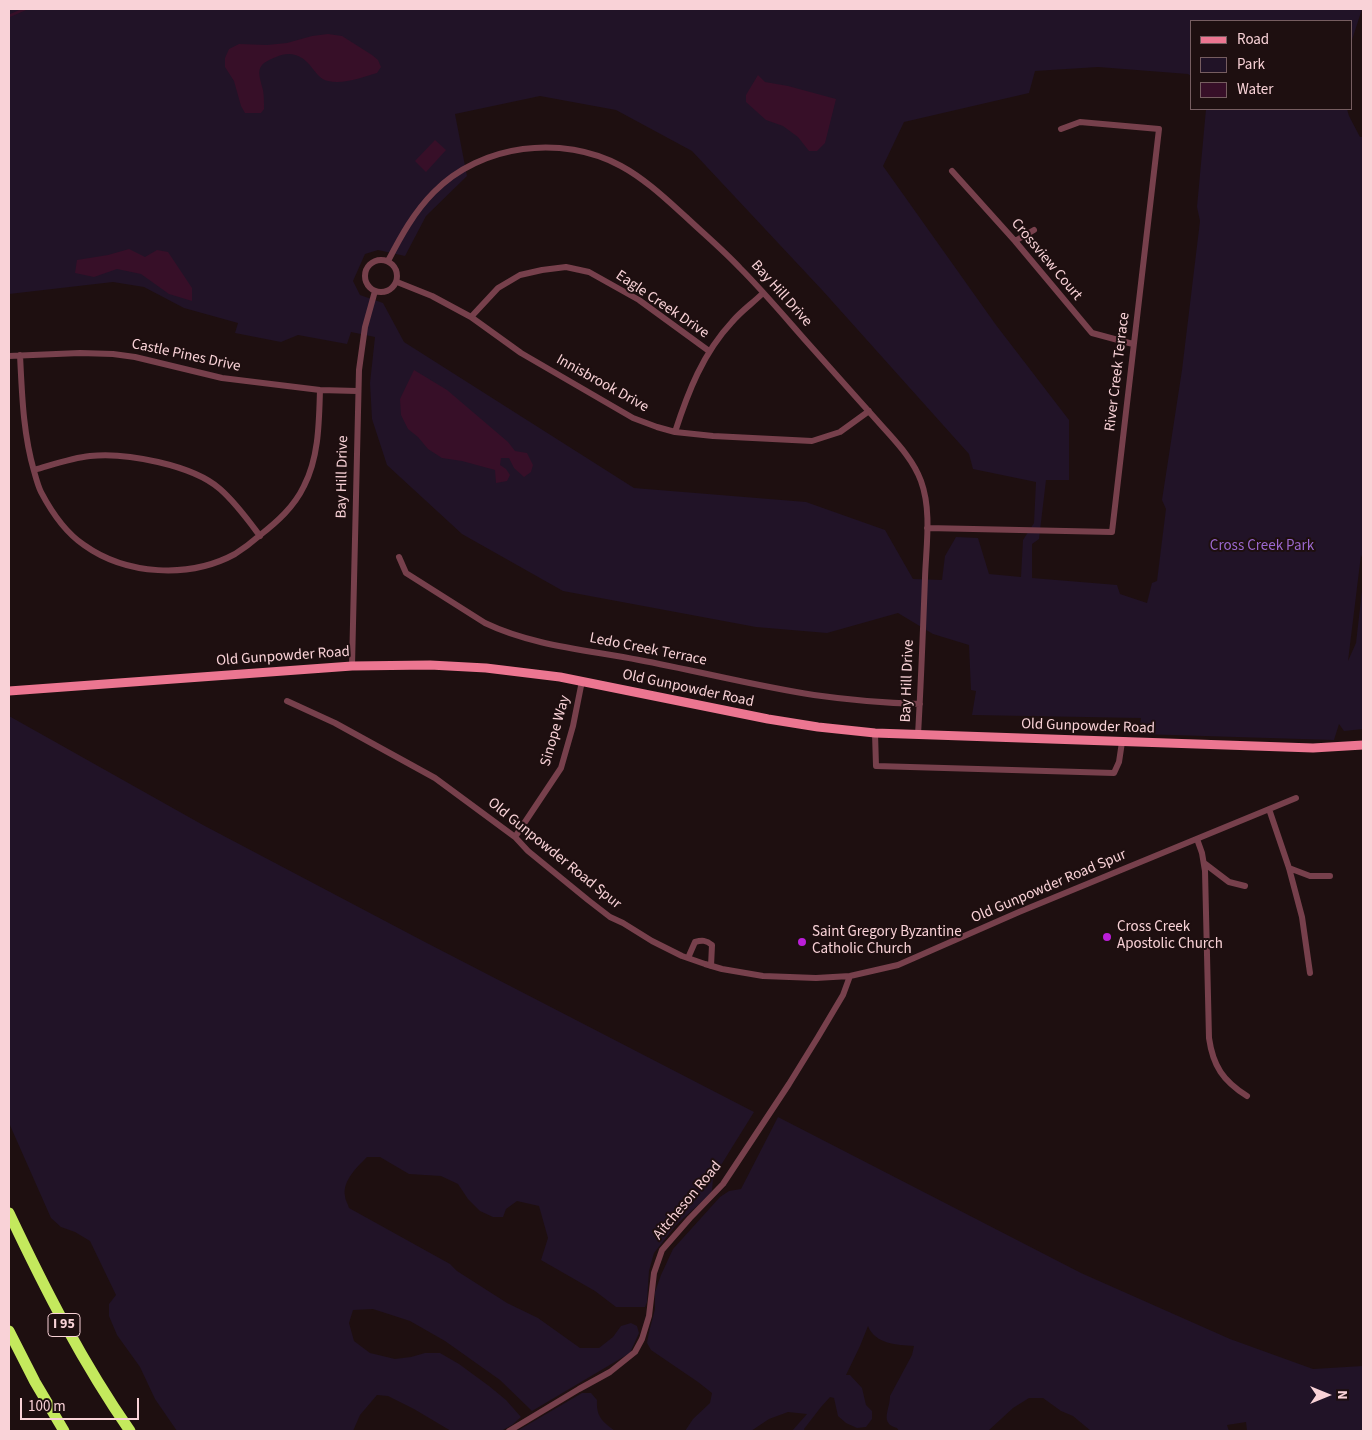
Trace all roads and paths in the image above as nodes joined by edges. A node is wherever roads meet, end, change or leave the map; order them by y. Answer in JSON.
{"nodes":[{"id":1,"x":1061,"y":129,"type":"dead end"},
{"id":2,"x":952,"y":171,"type":"dead end"},
{"id":3,"x":1034,"y":230,"type":"dead end"},
{"id":4,"x":1015,"y":241,"type":"junction"},
{"id":5,"x":388,"y":261,"type":"junction"},
{"id":6,"x":397,"y":282,"type":"junction"},
{"id":7,"x":375,"y":291,"type":"junction"},
{"id":8,"x":763,"y":293,"type":"junction"},
{"id":9,"x":471,"y":317,"type":"junction"},
{"id":10,"x":1134,"y":344,"type":"junction"},
{"id":11,"x":708,"y":351,"type":"junction"},
{"id":12,"x":20,"y":355,"type":"junction"},
{"id":13,"x":9,"y":356,"type":"edge"},
{"id":14,"x":320,"y":390,"type":"junction"},
{"id":15,"x":357,"y":390,"type":"junction"},
{"id":16,"x":869,"y":411,"type":"junction"},
{"id":17,"x":676,"y":432,"type":"junction"},
{"id":18,"x":34,"y":470,"type":"junction"},
{"id":19,"x":927,"y":528,"type":"junction"},
{"id":20,"x":260,"y":536,"type":"junction"},
{"id":21,"x":399,"y":557,"type":"dead end"},
{"id":22,"x":352,"y":666,"type":"junction"},
{"id":23,"x":582,"y":681,"type":"junction"},
{"id":24,"x":9,"y":691,"type":"edge"},
{"id":25,"x":287,"y":701,"type":"dead end"},
{"id":26,"x":920,"y":704,"type":"junction"},
{"id":27,"x":875,"y":733,"type":"junction"},
{"id":28,"x":918,"y":736,"type":"junction"},
{"id":29,"x":1122,"y":742,"type":"junction"},
{"id":30,"x":1363,"y":745,"type":"edge"},
{"id":31,"x":1296,"y":798,"type":"dead end"},
{"id":32,"x":1269,"y":809,"type":"junction"},
{"id":33,"x":516,"y":837,"type":"junction"},
{"id":34,"x":1197,"y":839,"type":"junction"},
{"id":35,"x":1204,"y":863,"type":"junction"},
{"id":36,"x":1289,"y":868,"type":"junction"},
{"id":37,"x":1330,"y":876,"type":"dead end"},
{"id":38,"x":1245,"y":886,"type":"dead end"},
{"id":39,"x":688,"y":958,"type":"junction"},
{"id":40,"x":711,"y":966,"type":"junction"},
{"id":41,"x":1310,"y":972,"type":"dead end"},
{"id":42,"x":850,"y":976,"type":"junction"},
{"id":43,"x":1246,"y":1096,"type":"dead end"},
{"id":44,"x":9,"y":1213,"type":"edge"},
{"id":45,"x":9,"y":1331,"type":"edge"},
{"id":46,"x":64,"y":1431,"type":"edge"},
{"id":47,"x":130,"y":1431,"type":"edge"},
{"id":48,"x":509,"y":1431,"type":"edge"}],
"edges":[{"from":1,"to":10,"type":"street","name":"River Creek Terrace"},
{"from":2,"to":4,"type":"street","name":"Crossview Court"},
{"from":3,"to":4,"type":"street"},
{"from":4,"to":10,"type":"street","name":"Crossview Court"},
{"from":5,"to":6,"type":"street"},
{"from":5,"to":7,"type":"street"},
{"from":5,"to":8,"type":"street","name":"Bay Hill Drive"},
{"from":6,"to":7,"type":"street"},
{"from":6,"to":9,"type":"street","name":"Innisbrook Drive"},
{"from":7,"to":15,"type":"street","name":"Bay Hill Drive"},
{"from":8,"to":11,"type":"street"},
{"from":8,"to":16,"type":"street","name":"Bay Hill Drive"},
{"from":9,"to":11,"type":"street","name":"Eagle Creek Drive"},
{"from":9,"to":17,"type":"street","name":"Innisbrook Drive"},
{"from":10,"to":19,"type":"street","name":"River Creek Terrace"},
{"from":11,"to":17,"type":"street"},
{"from":12,"to":13,"type":"street","name":"Castle Pines Drive"},
{"from":12,"to":14,"type":"street","name":"Castle Pines Drive"},
{"from":12,"to":18,"type":"street"},
{"from":14,"to":15,"type":"street","name":"Castle Pines Drive"},
{"from":14,"to":20,"type":"street"},
{"from":15,"to":22,"type":"street","name":"Bay Hill Drive"},
{"from":16,"to":17,"type":"street","name":"Innisbrook Drive"},
{"from":16,"to":19,"type":"street","name":"Bay Hill Drive"},
{"from":18,"to":20,"type":"street"},
{"from":18,"to":20,"type":"street"},
{"from":19,"to":26,"type":"street","name":"Bay Hill Drive"},
{"from":21,"to":26,"type":"street","name":"Ledo Creek Terrace"},
{"from":22,"to":23,"type":"main road","name":"Old Gunpowder Road"},
{"from":22,"to":24,"type":"main road","name":"Old Gunpowder Road"},
{"from":23,"to":27,"type":"main road","name":"Old Gunpowder Road"},
{"from":23,"to":33,"type":"street","name":"Sinope Way"},
{"from":25,"to":33,"type":"street","name":"Old Gunpowder Road Spur"},
{"from":26,"to":28,"type":"street","name":"Bay Hill Drive"},
{"from":27,"to":28,"type":"main road","name":"Old Gunpowder Road"},
{"from":27,"to":29,"type":"street"},
{"from":28,"to":29,"type":"main road","name":"Old Gunpowder Road"},
{"from":29,"to":30,"type":"main road","name":"Old Gunpowder Road"},
{"from":31,"to":32,"type":"street","name":"Old Gunpowder Road Spur"},
{"from":32,"to":34,"type":"street","name":"Old Gunpowder Road Spur"},
{"from":32,"to":36,"type":"street"},
{"from":33,"to":39,"type":"street","name":"Old Gunpowder Road Spur"},
{"from":34,"to":35,"type":"street"},
{"from":34,"to":42,"type":"street","name":"Old Gunpowder Road Spur"},
{"from":35,"to":38,"type":"street"},
{"from":35,"to":43,"type":"street"},
{"from":36,"to":37,"type":"street"},
{"from":36,"to":41,"type":"street"},
{"from":39,"to":40,"type":"street","name":"Old Gunpowder Road Spur"},
{"from":39,"to":40,"type":"street"},
{"from":40,"to":42,"type":"street","name":"Old Gunpowder Road Spur"},
{"from":42,"to":48,"type":"street","name":"Aitcheson Road"},
{"from":44,"to":47,"type":"highway","number":"I 95"},
{"from":45,"to":46,"type":"highway"}]}
